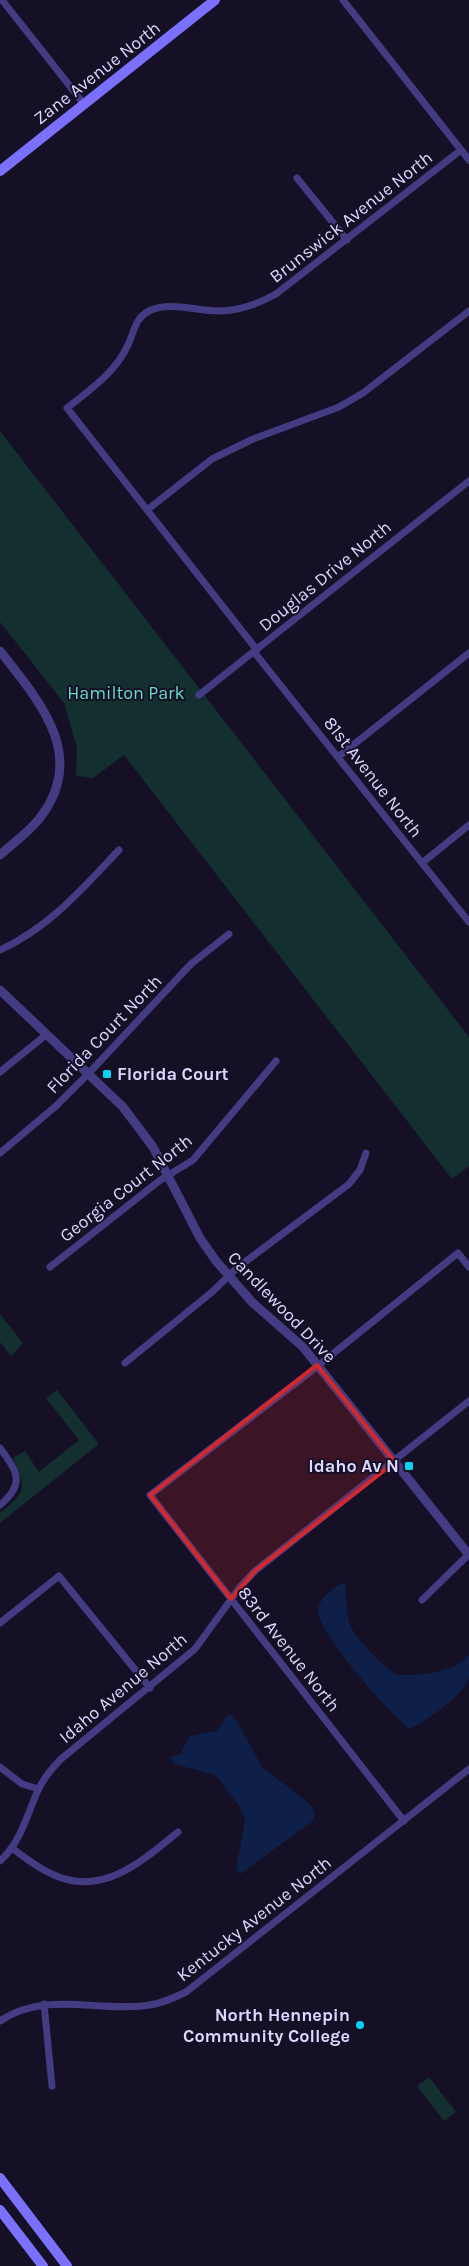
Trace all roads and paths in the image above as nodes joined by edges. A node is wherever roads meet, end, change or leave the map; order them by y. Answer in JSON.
{"nodes":[{"id":1,"x":2,"y":0,"type":"edge"},
{"id":2,"x":215,"y":0,"type":"edge"},
{"id":3,"x":343,"y":0,"type":"edge"},
{"id":4,"x":84,"y":104,"type":"junction"},
{"id":5,"x":461,"y":150,"type":"junction"},
{"id":6,"x":469,"y":160,"type":"edge"},
{"id":7,"x":0,"y":170,"type":"edge"},
{"id":8,"x":297,"y":178,"type":"dead end"},
{"id":9,"x":347,"y":240,"type":"junction"},
{"id":10,"x":469,"y":311,"type":"edge"},
{"id":11,"x":67,"y":408,"type":"joint"},
{"id":12,"x":469,"y":481,"type":"edge"},
{"id":13,"x":147,"y":510,"type":"junction"},
{"id":14,"x":0,"y":651,"type":"edge"},
{"id":15,"x":255,"y":651,"type":"junction"},
{"id":16,"x":469,"y":653,"type":"edge"},
{"id":17,"x":199,"y":695,"type":"dead end"},
{"id":18,"x":338,"y":757,"type":"junction"},
{"id":19,"x":469,"y":825,"type":"edge"},
{"id":20,"x":119,"y":850,"type":"dead end"},
{"id":21,"x":0,"y":855,"type":"edge"},
{"id":22,"x":422,"y":862,"type":"junction"},
{"id":23,"x":469,"y":922,"type":"edge"},
{"id":24,"x":229,"y":934,"type":"dead end"},
{"id":25,"x":0,"y":950,"type":"edge"},
{"id":26,"x":0,"y":990,"type":"edge"},
{"id":27,"x":47,"y":1034,"type":"junction"},
{"id":28,"x":276,"y":1062,"type":"dead end"},
{"id":29,"x":0,"y":1072,"type":"edge"},
{"id":30,"x":89,"y":1073,"type":"junction"},
{"id":31,"x":366,"y":1152,"type":"dead end"},
{"id":32,"x":0,"y":1153,"type":"edge"},
{"id":33,"x":168,"y":1175,"type":"junction"},
{"id":34,"x":50,"y":1267,"type":"dead end"},
{"id":35,"x":469,"y":1267,"type":"edge"},
{"id":36,"x":228,"y":1277,"type":"junction"},
{"id":37,"x":125,"y":1363,"type":"dead end"},
{"id":38,"x":317,"y":1365,"type":"junction"},
{"id":39,"x":469,"y":1401,"type":"edge"},
{"id":40,"x":0,"y":1448,"type":"edge"},
{"id":41,"x":395,"y":1462,"type":"junction"},
{"id":42,"x":0,"y":1505,"type":"edge"},
{"id":43,"x":469,"y":1555,"type":"edge"},
{"id":44,"x":231,"y":1599,"type":"junction"},
{"id":45,"x":422,"y":1600,"type":"dead end"},
{"id":46,"x":0,"y":1624,"type":"edge"},
{"id":47,"x":150,"y":1688,"type":"junction"},
{"id":48,"x":0,"y":1767,"type":"edge"},
{"id":49,"x":469,"y":1770,"type":"edge"},
{"id":50,"x":39,"y":1789,"type":"junction"},
{"id":51,"x":404,"y":1821,"type":"junction"},
{"id":52,"x":178,"y":1832,"type":"dead end"},
{"id":53,"x":12,"y":1848,"type":"junction"},
{"id":54,"x":0,"y":1861,"type":"edge"},
{"id":55,"x":44,"y":2004,"type":"junction"},
{"id":56,"x":0,"y":2021,"type":"edge"},
{"id":57,"x":52,"y":2086,"type":"dead end"},
{"id":58,"x":0,"y":2178,"type":"edge"},
{"id":59,"x":0,"y":2210,"type":"edge"},
{"id":60,"x":43,"y":2266,"type":"edge"},
{"id":61,"x":68,"y":2266,"type":"edge"}],
"edges":[{"from":1,"to":4,"type":"street"},
{"from":2,"to":4,"type":"main road","name":"Zane Avenue North"},
{"from":3,"to":5,"type":"street"},
{"from":4,"to":7,"type":"main road","name":"Zane Avenue North"},
{"from":5,"to":6,"type":"street"},
{"from":5,"to":9,"type":"street","name":"Brunswick Avenue North"},
{"from":8,"to":9,"type":"street"},
{"from":9,"to":11,"type":"street","name":"Brunswick Avenue North"},
{"from":10,"to":13,"type":"street"},
{"from":11,"to":13,"type":"street","name":"81st Avenue North"},
{"from":12,"to":15,"type":"street","name":"Douglas Drive North"},
{"from":13,"to":15,"type":"street","name":"81st Avenue North"},
{"from":14,"to":21,"type":"street"},
{"from":15,"to":17,"type":"street","name":"Douglas Drive North"},
{"from":15,"to":18,"type":"street","name":"81st Avenue North"},
{"from":16,"to":18,"type":"street"},
{"from":18,"to":22,"type":"street","name":"81st Avenue North"},
{"from":19,"to":22,"type":"street"},
{"from":20,"to":25,"type":"street"},
{"from":22,"to":23,"type":"street","name":"81st Avenue North"},
{"from":24,"to":30,"type":"street","name":"Florida Court North"},
{"from":26,"to":27,"type":"street","name":"Candlewood Drive"},
{"from":27,"to":29,"type":"street"},
{"from":27,"to":30,"type":"street","name":"Candlewood Drive"},
{"from":28,"to":33,"type":"street","name":"Georgia Court North"},
{"from":30,"to":32,"type":"street","name":"Florida Court North"},
{"from":30,"to":33,"type":"street","name":"Candlewood Drive"},
{"from":31,"to":36,"type":"street"},
{"from":33,"to":34,"type":"street","name":"Georgia Court North"},
{"from":33,"to":36,"type":"street","name":"Candlewood Drive"},
{"from":35,"to":38,"type":"street"},
{"from":36,"to":37,"type":"street"},
{"from":36,"to":38,"type":"street","name":"Candlewood Drive"},
{"from":38,"to":41,"type":"street","name":"Candlewood Drive"},
{"from":38,"to":44,"type":"street","name":"83rd Avenue North"},
{"from":39,"to":41,"type":"street","name":"Idaho Avenue North"},
{"from":40,"to":42,"type":"street"},
{"from":41,"to":43,"type":"street","name":"Candlewood Drive"},
{"from":41,"to":44,"type":"street","name":"Idaho Avenue North"},
{"from":43,"to":45,"type":"street"},
{"from":44,"to":47,"type":"street","name":"Idaho Avenue North"},
{"from":44,"to":51,"type":"street","name":"83rd Avenue North"},
{"from":46,"to":47,"type":"street"},
{"from":47,"to":50,"type":"street","name":"Idaho Avenue North"},
{"from":48,"to":50,"type":"street"},
{"from":49,"to":51,"type":"street","name":"Kentucky Avenue North"},
{"from":50,"to":53,"type":"street","name":"Idaho Avenue North"},
{"from":51,"to":55,"type":"street","name":"Kentucky Avenue North"},
{"from":52,"to":53,"type":"street"},
{"from":53,"to":54,"type":"street","name":"Idaho Avenue North"},
{"from":55,"to":56,"type":"street","name":"Kentucky Avenue North"},
{"from":55,"to":57,"type":"street"},
{"from":58,"to":61,"type":"main road"},
{"from":59,"to":60,"type":"main road"}]}
